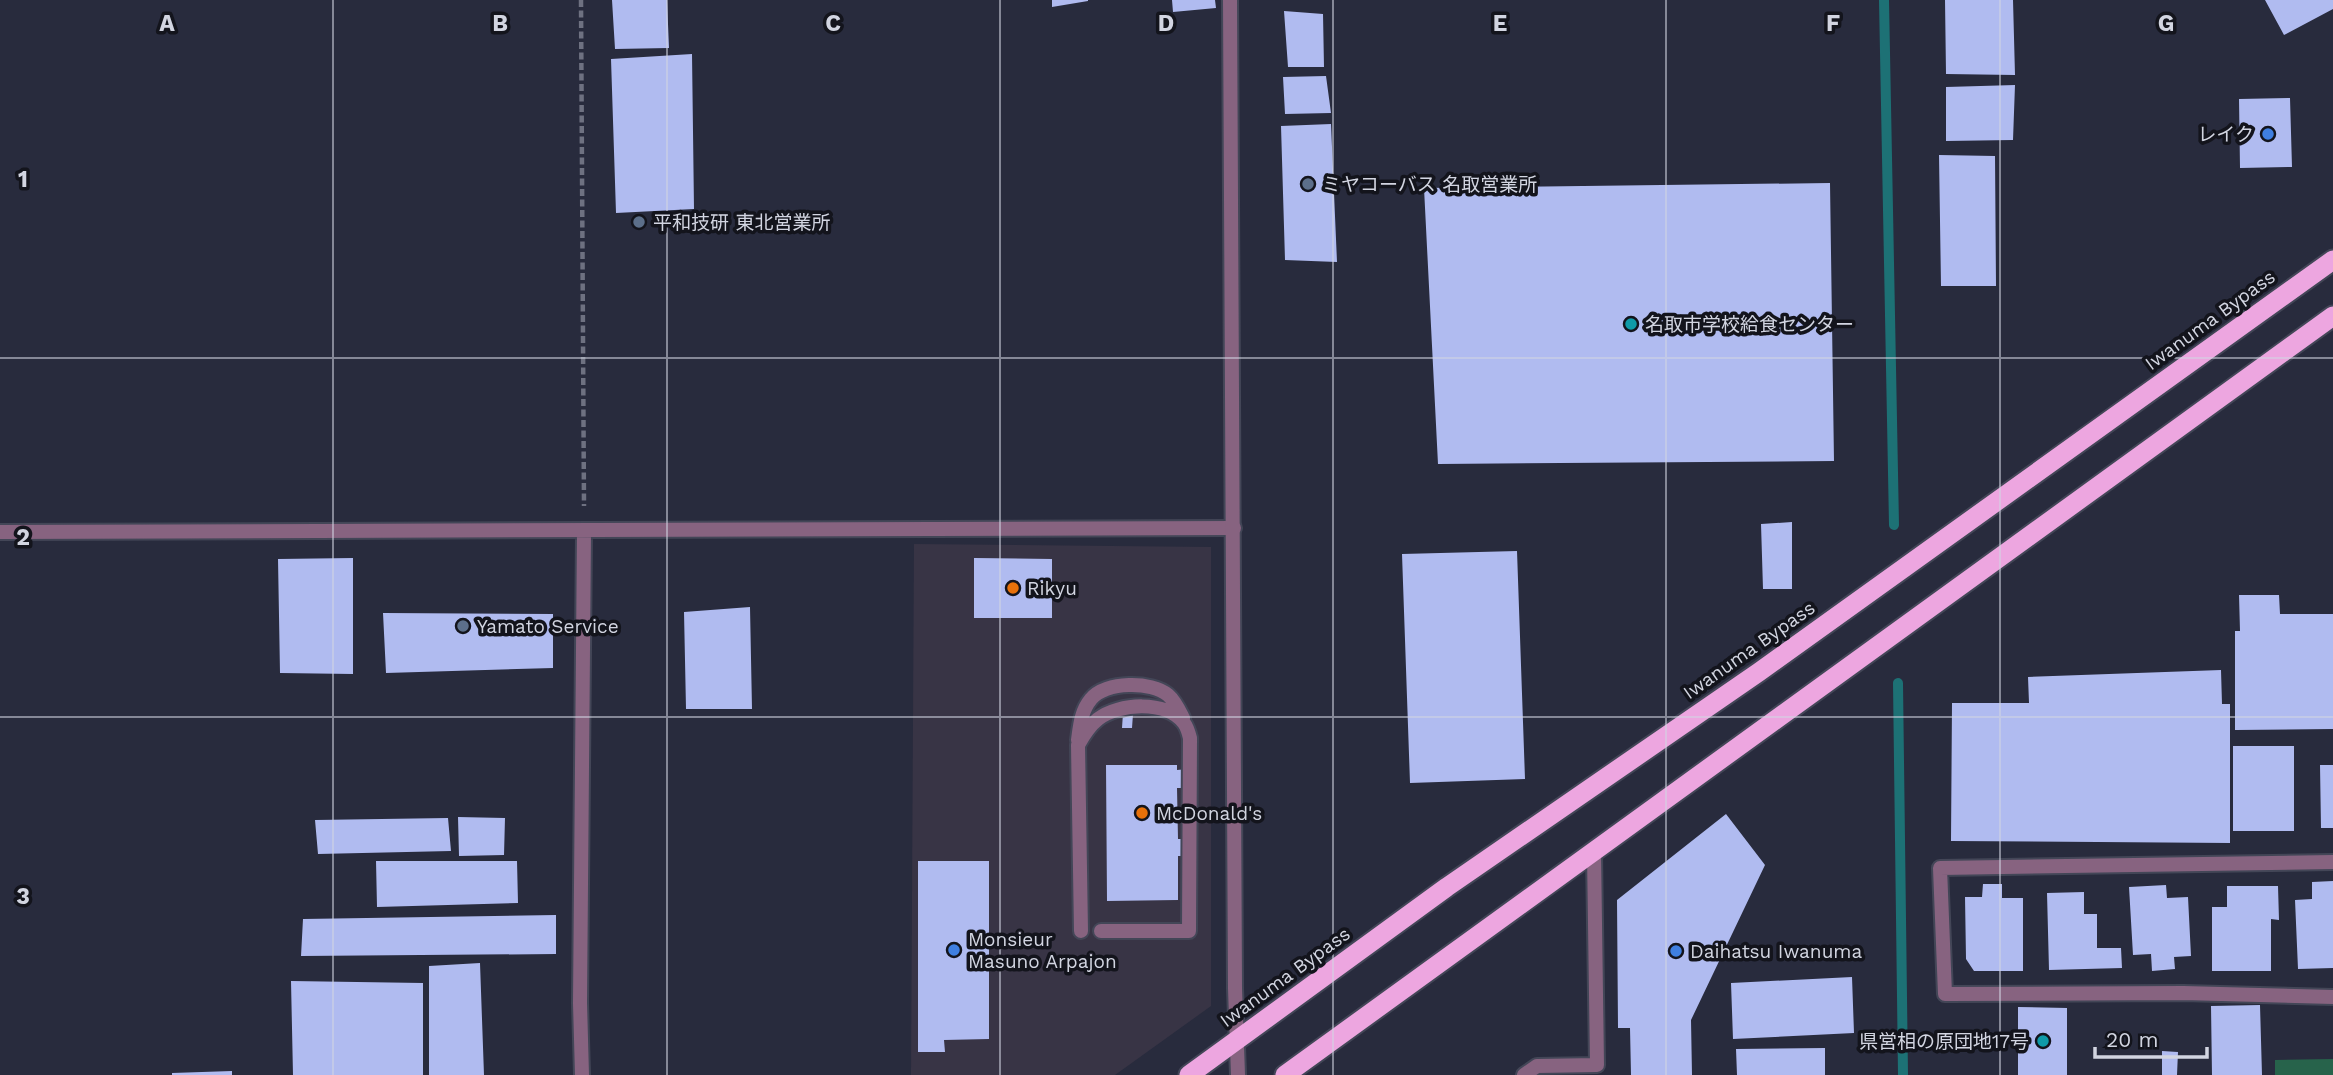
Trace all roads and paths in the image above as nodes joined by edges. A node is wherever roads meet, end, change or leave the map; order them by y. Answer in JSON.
{"nodes":[{"id":1,"x":581,"y":0,"type":"edge"},
{"id":2,"x":1230,"y":0,"type":"edge"},
{"id":3,"x":2333,"y":260,"type":"edge"},
{"id":4,"x":2333,"y":316,"type":"edge"},
{"id":5,"x":1234,"y":528,"type":"junction"},
{"id":6,"x":0,"y":532,"type":"edge"},
{"id":7,"x":584,"y":532,"type":"junction"},
{"id":8,"x":1185,"y":724,"type":"junction"},
{"id":9,"x":1078,"y":745,"type":"junction"},
{"id":10,"x":1594,"y":852,"type":"junction"},
{"id":11,"x":2333,"y":862,"type":"edge"},
{"id":12,"x":1081,"y":931,"type":"dead end"},
{"id":13,"x":1101,"y":931,"type":"dead end"},
{"id":14,"x":2333,"y":997,"type":"edge"},
{"id":15,"x":1238,"y":1039,"type":"junction"},
{"id":16,"x":582,"y":1075,"type":"edge"},
{"id":17,"x":1189,"y":1075,"type":"edge"},
{"id":18,"x":1238,"y":1075,"type":"edge"},
{"id":19,"x":1285,"y":1075,"type":"edge"},
{"id":20,"x":1524,"y":1075,"type":"edge"}],
"edges":[{"from":1,"to":7,"type":"path"},
{"from":2,"to":5,"type":"street"},
{"from":3,"to":15,"type":"highway","name":"Iwanuma Bypass"},
{"from":4,"to":10,"type":"highway"},
{"from":5,"to":7,"type":"street"},
{"from":5,"to":15,"type":"street"},
{"from":6,"to":7,"type":"street"},
{"from":7,"to":16,"type":"street"},
{"from":8,"to":9,"type":"street"},
{"from":8,"to":9,"type":"street"},
{"from":8,"to":13,"type":"street"},
{"from":9,"to":12,"type":"street"},
{"from":10,"to":19,"type":"highway"},
{"from":10,"to":20,"type":"street"},
{"from":11,"to":14,"type":"street"},
{"from":15,"to":17,"type":"highway","name":"Iwanuma Bypass"},
{"from":15,"to":18,"type":"street"}]}
